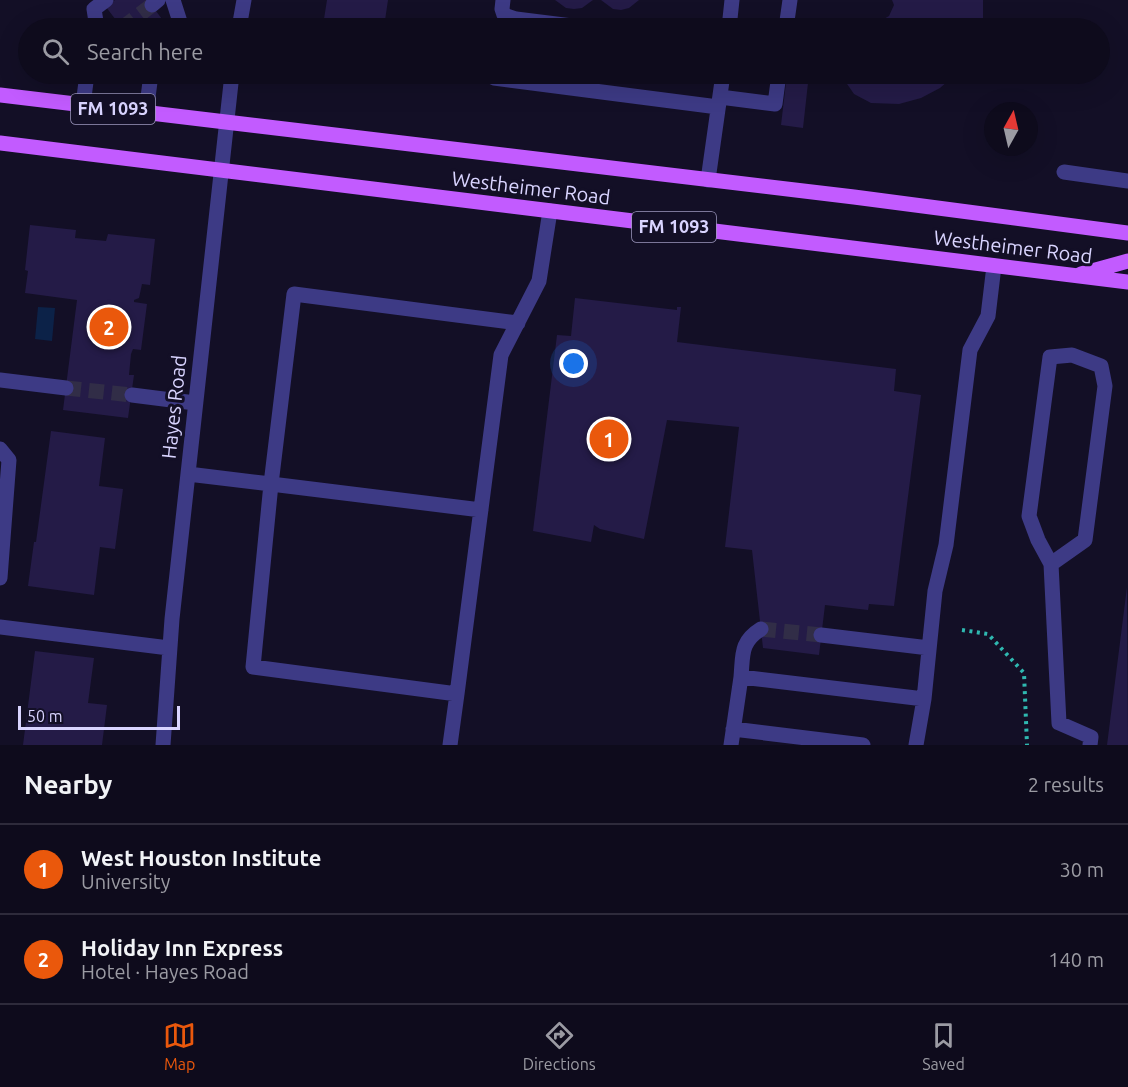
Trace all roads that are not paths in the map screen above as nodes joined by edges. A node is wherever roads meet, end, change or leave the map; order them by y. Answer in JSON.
{"nodes":[{"id":1,"x":106,"y":0,"type":"edge"},
{"id":2,"x":172,"y":0,"type":"edge"},
{"id":3,"x":244,"y":0,"type":"edge"},
{"id":4,"x":732,"y":0,"type":"edge"},
{"id":5,"x":790,"y":0,"type":"edge"},
{"id":6,"x":95,"y":18,"type":"edge"},
{"id":7,"x":178,"y":18,"type":"edge"},
{"id":8,"x":241,"y":18,"type":"edge"},
{"id":9,"x":730,"y":18,"type":"edge"},
{"id":10,"x":787,"y":18,"type":"edge"},
{"id":11,"x":86,"y":84,"type":"edge"},
{"id":12,"x":150,"y":84,"type":"edge"},
{"id":13,"x":231,"y":84,"type":"edge"},
{"id":14,"x":550,"y":84,"type":"edge"},
{"id":15,"x":722,"y":84,"type":"edge"},
{"id":16,"x":778,"y":84,"type":"edge"},
{"id":17,"x":0,"y":95,"type":"edge"},
{"id":18,"x":719,"y":102,"type":"junction"},
{"id":19,"x":83,"y":105,"type":"junction"},
{"id":20,"x":146,"y":112,"type":"junction"},
{"id":21,"x":226,"y":122,"type":"junction"},
{"id":22,"x":0,"y":143,"type":"edge"},
{"id":23,"x":221,"y":171,"type":"junction"},
{"id":24,"x":1064,"y":172,"type":"dead end"},
{"id":25,"x":708,"y":180,"type":"junction"},
{"id":26,"x":1128,"y":181,"type":"edge"},
{"id":27,"x":550,"y":211,"type":"junction"},
{"id":28,"x":1128,"y":233,"type":"edge"},
{"id":29,"x":1128,"y":261,"type":"edge"},
{"id":30,"x":994,"y":266,"type":"junction"},
{"id":31,"x":1073,"y":276,"type":"junction"},
{"id":32,"x":1128,"y":282,"type":"edge"},
{"id":33,"x":518,"y":323,"type":"junction"},
{"id":34,"x":0,"y":380,"type":"edge"},
{"id":35,"x":66,"y":388,"type":"tunnel mouth"},
{"id":36,"x":132,"y":395,"type":"tunnel mouth"},
{"id":37,"x":195,"y":403,"type":"junction"},
{"id":38,"x":0,"y":449,"type":"edge"},
{"id":39,"x":188,"y":474,"type":"junction"},
{"id":40,"x":272,"y":484,"type":"junction"},
{"id":41,"x":481,"y":510,"type":"junction"},
{"id":42,"x":1051,"y":564,"type":"junction"},
{"id":43,"x":0,"y":578,"type":"edge"},
{"id":44,"x":0,"y":627,"type":"edge"},
{"id":45,"x":760,"y":629,"type":"dead end"},
{"id":46,"x":821,"y":634,"type":"tunnel mouth"},
{"id":47,"x":170,"y":648,"type":"junction"},
{"id":48,"x":929,"y":648,"type":"junction"},
{"id":49,"x":741,"y":677,"type":"junction"},
{"id":50,"x":457,"y":694,"type":"junction"},
{"id":51,"x":924,"y":699,"type":"junction"},
{"id":52,"x":734,"y":729,"type":"junction"},
{"id":53,"x":163,"y":745,"type":"edge"},
{"id":54,"x":450,"y":745,"type":"edge"},
{"id":55,"x":731,"y":745,"type":"edge"},
{"id":56,"x":863,"y":745,"type":"edge"},
{"id":57,"x":916,"y":745,"type":"edge"},
{"id":58,"x":1090,"y":745,"type":"edge"}],
"edges":[{"from":1,"to":6,"type":"street"},
{"from":2,"to":7,"type":"street"},
{"from":3,"to":8,"type":"street"},
{"from":4,"to":9,"type":"street"},
{"from":5,"to":10,"type":"street"},
{"from":11,"to":19,"type":"street"},
{"from":12,"to":20,"type":"street"},
{"from":13,"to":21,"type":"street","name":"Hayes Road"},
{"from":14,"to":18,"type":"street"},
{"from":15,"to":18,"type":"street"},
{"from":16,"to":18,"type":"street"},
{"from":17,"to":19,"type":"main road","name":"Westheimer Road","number":"FM 1093"},
{"from":18,"to":25,"type":"street"},
{"from":19,"to":20,"type":"main road","name":"Westheimer Road","number":"FM 1093"},
{"from":20,"to":21,"type":"main road","name":"Westheimer Road","number":"FM 1093"},
{"from":21,"to":23,"type":"street","name":"Hayes Road"},
{"from":21,"to":25,"type":"main road","name":"Westheimer Road","number":"FM 1093"},
{"from":22,"to":23,"type":"main road","name":"Westheimer Road","number":"FM 1093"},
{"from":23,"to":27,"type":"main road","name":"Westheimer Road","number":"FM 1093"},
{"from":23,"to":37,"type":"street","name":"Hayes Road"},
{"from":24,"to":26,"type":"street"},
{"from":25,"to":28,"type":"main road","name":"Westheimer Road","number":"FM 1093"},
{"from":27,"to":30,"type":"main road","name":"Westheimer Road","number":"FM 1093"},
{"from":27,"to":33,"type":"street"},
{"from":29,"to":31,"type":"main road"},
{"from":30,"to":31,"type":"main road","name":"Westheimer Road","number":"FM 1093"},
{"from":30,"to":48,"type":"street"},
{"from":31,"to":32,"type":"main road","name":"Westheimer Road","number":"FM 1093"},
{"from":33,"to":40,"type":"street"},
{"from":33,"to":41,"type":"street"},
{"from":34,"to":35,"type":"street"},
{"from":36,"to":37,"type":"street"},
{"from":37,"to":39,"type":"street","name":"Hayes Road"},
{"from":38,"to":43,"type":"street"},
{"from":39,"to":40,"type":"street"},
{"from":39,"to":47,"type":"street","name":"Hayes Road"},
{"from":40,"to":41,"type":"street"},
{"from":40,"to":50,"type":"street"},
{"from":41,"to":50,"type":"street"},
{"from":42,"to":42,"type":"street"},
{"from":42,"to":58,"type":"street"},
{"from":44,"to":47,"type":"street"},
{"from":45,"to":49,"type":"street"},
{"from":46,"to":48,"type":"street"},
{"from":47,"to":53,"type":"street","name":"Hayes Road"},
{"from":48,"to":51,"type":"street"},
{"from":49,"to":51,"type":"street"},
{"from":49,"to":52,"type":"street"},
{"from":50,"to":54,"type":"street"},
{"from":51,"to":57,"type":"street"},
{"from":52,"to":55,"type":"street"},
{"from":52,"to":56,"type":"street"}]}
